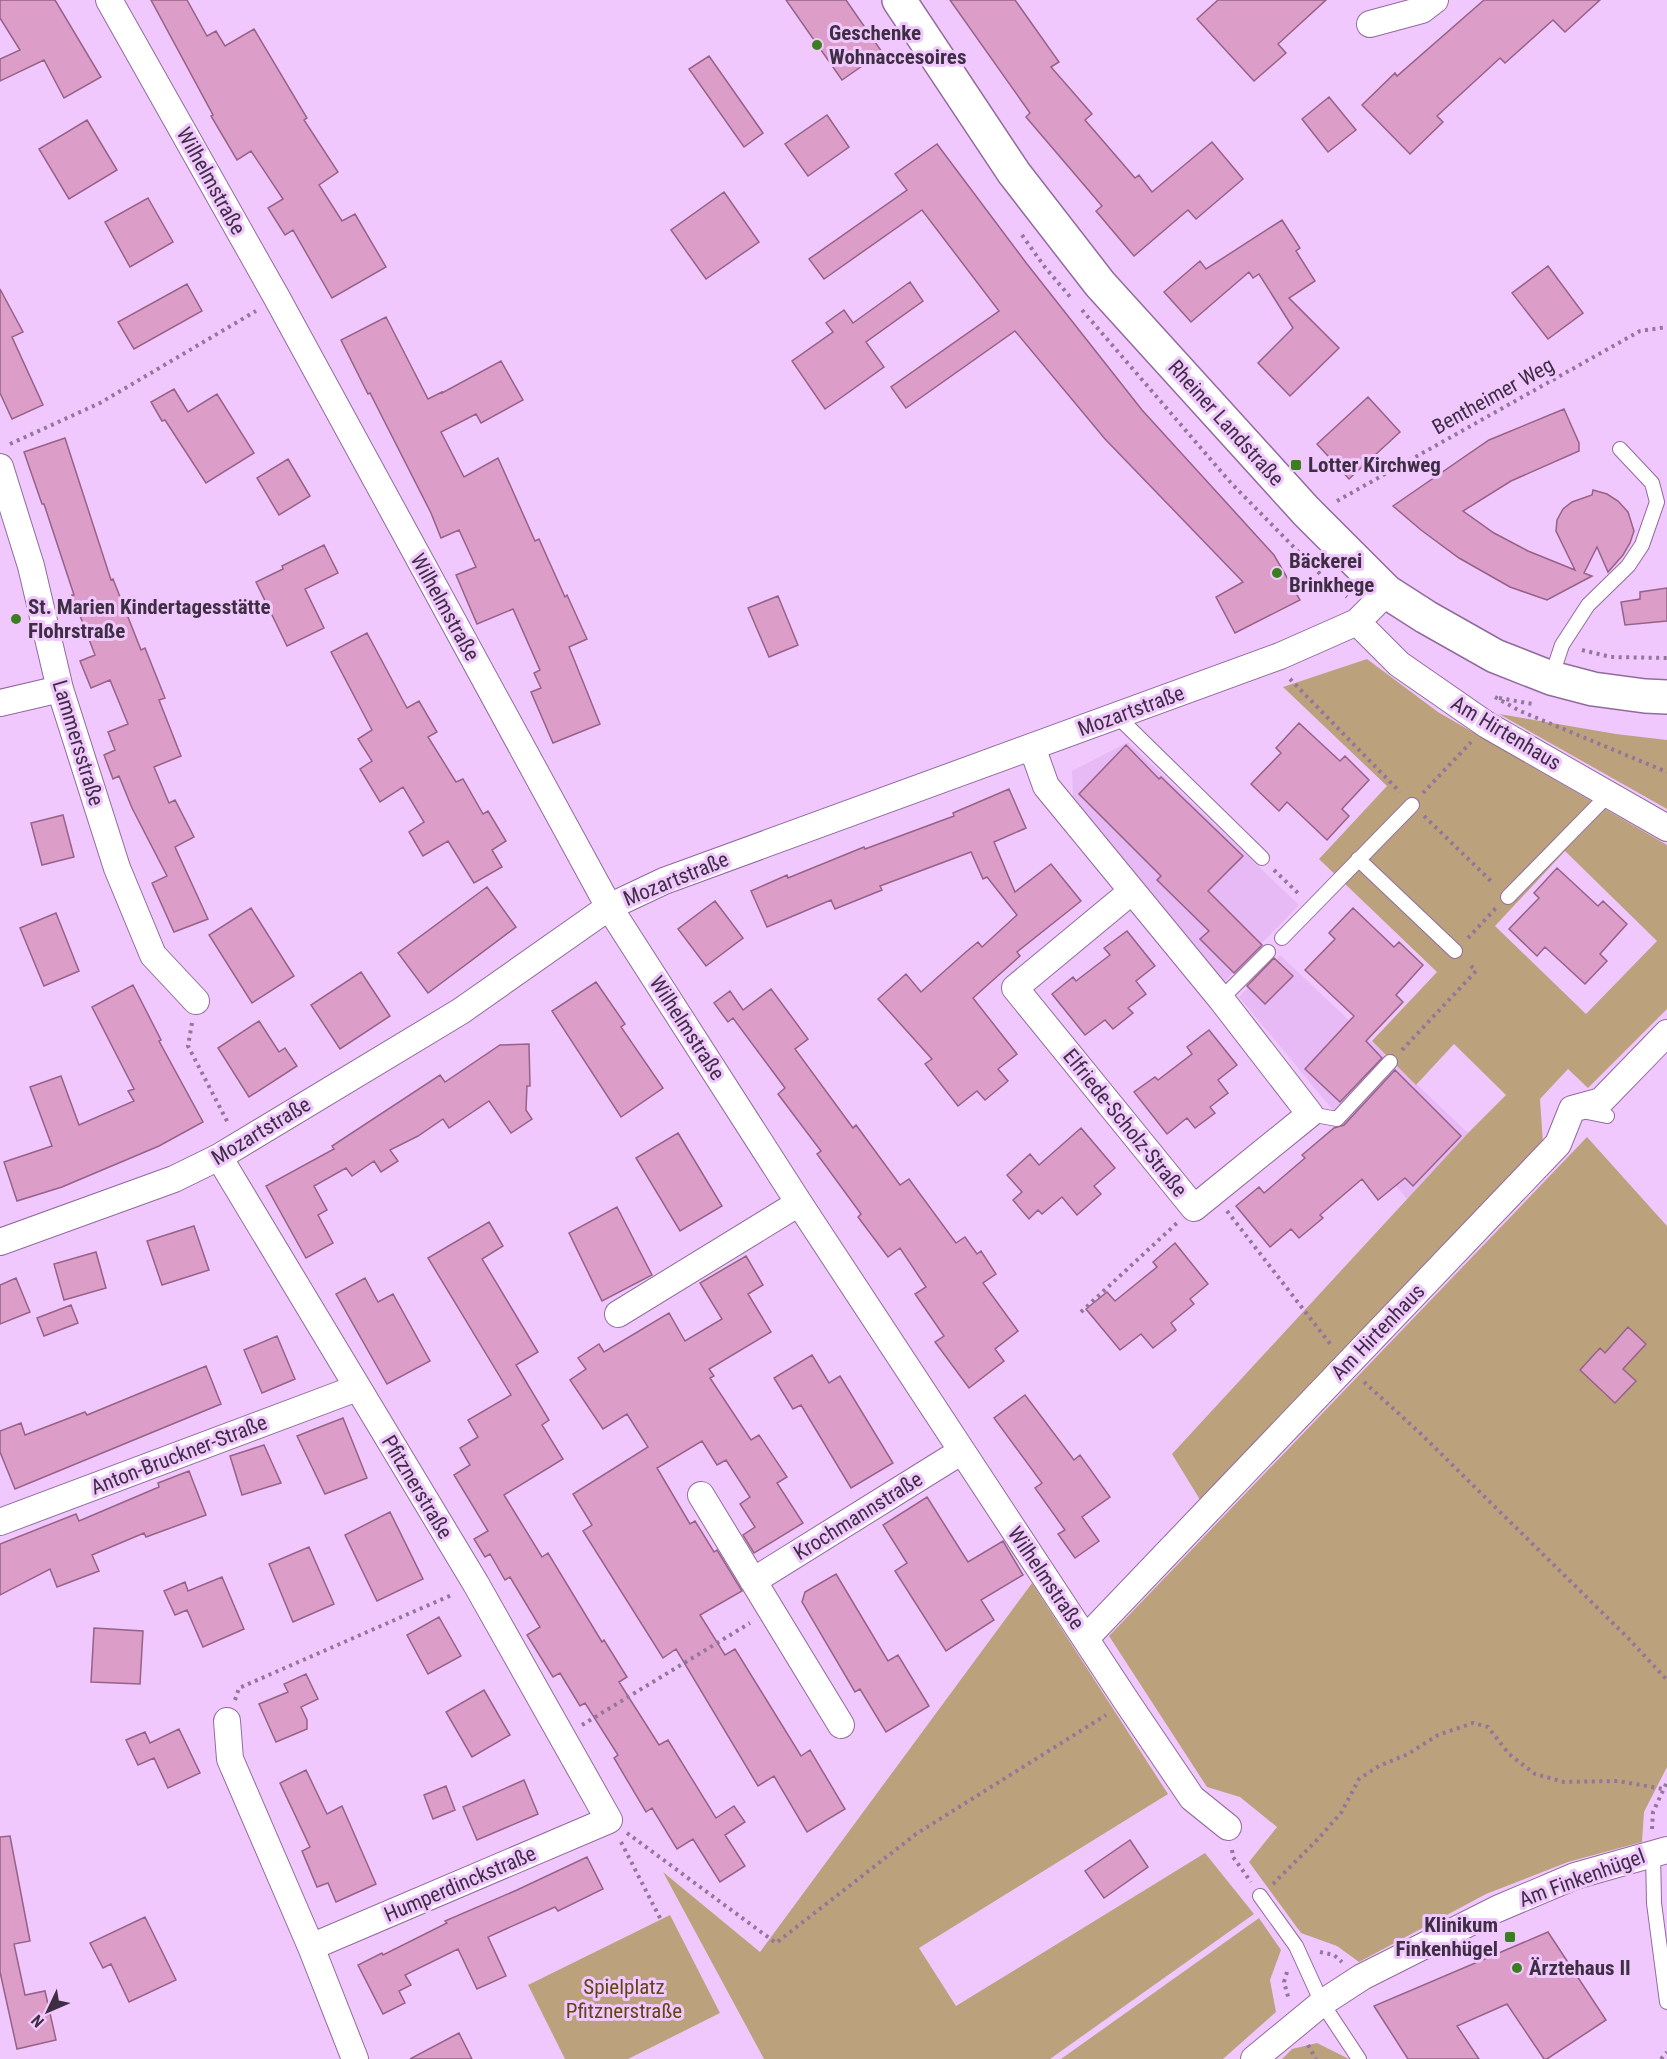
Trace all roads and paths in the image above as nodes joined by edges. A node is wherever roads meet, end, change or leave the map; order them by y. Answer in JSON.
{"nodes":[{"id":1,"x":109,"y":0,"type":"edge"},
{"id":2,"x":899,"y":0,"type":"edge"},
{"id":3,"x":1435,"y":0,"type":"edge"},
{"id":4,"x":1371,"y":24,"type":"dead end"},
{"id":5,"x":277,"y":298,"type":"junction"},
{"id":6,"x":1667,"y":327,"type":"edge"},
{"id":7,"x":0,"y":448,"type":"edge"},
{"id":8,"x":1620,"y":449,"type":"dead end"},
{"id":9,"x":0,"y":467,"type":"edge"},
{"id":10,"x":1337,"y":501,"type":"dead end"},
{"id":11,"x":1387,"y":592,"type":"junction"},
{"id":12,"x":1357,"y":622,"type":"junction"},
{"id":13,"x":1562,"y":645,"type":"junction"},
{"id":14,"x":1280,"y":656,"type":"junction"},
{"id":15,"x":1667,"y":658,"type":"edge"},
{"id":16,"x":1551,"y":678,"type":"junction"},
{"id":17,"x":60,"y":689,"type":"junction"},
{"id":18,"x":1667,"y":697,"type":"edge"},
{"id":19,"x":1495,"y":698,"type":"dead end"},
{"id":20,"x":0,"y":703,"type":"edge"},
{"id":21,"x":1117,"y":716,"type":"junction"},
{"id":22,"x":1487,"y":725,"type":"junction"},
{"id":23,"x":1032,"y":747,"type":"junction"},
{"id":24,"x":1667,"y":772,"type":"edge"},
{"id":25,"x":1609,"y":794,"type":"junction"},
{"id":26,"x":1412,"y":804,"type":"junction"},
{"id":27,"x":1667,"y":828,"type":"edge"},
{"id":28,"x":1262,"y":858,"type":"joint"},
{"id":29,"x":1358,"y":859,"type":"junction"},
{"id":30,"x":1132,"y":891,"type":"junction"},
{"id":31,"x":1508,"y":897,"type":"junction"},
{"id":32,"x":609,"y":907,"type":"junction"},
{"id":33,"x":1312,"y":907,"type":"junction"},
{"id":34,"x":1282,"y":938,"type":"dead end"},
{"id":35,"x":1455,"y":951,"type":"junction"},
{"id":36,"x":1268,"y":952,"type":"dead end"},
{"id":37,"x":1221,"y":999,"type":"junction"},
{"id":38,"x":196,"y":1001,"type":"joint"},
{"id":39,"x":1667,"y":1034,"type":"edge"},
{"id":40,"x":1390,"y":1062,"type":"joint"},
{"id":41,"x":1572,"y":1109,"type":"junction"},
{"id":42,"x":1310,"y":1114,"type":"junction"},
{"id":43,"x":1607,"y":1116,"type":"dead end"},
{"id":44,"x":229,"y":1151,"type":"junction"},
{"id":45,"x":1204,"y":1200,"type":"junction"},
{"id":46,"x":799,"y":1203,"type":"junction"},
{"id":47,"x":0,"y":1242,"type":"edge"},
{"id":48,"x":1081,"y":1312,"type":"dead end"},
{"id":49,"x":618,"y":1314,"type":"dead end"},
{"id":50,"x":1347,"y":1366,"type":"junction"},
{"id":51,"x":357,"y":1388,"type":"junction"},
{"id":52,"x":962,"y":1451,"type":"junction"},
{"id":53,"x":701,"y":1495,"type":"dead end"},
{"id":54,"x":0,"y":1522,"type":"edge"},
{"id":55,"x":753,"y":1581,"type":"junction"},
{"id":56,"x":476,"y":1584,"type":"junction"},
{"id":57,"x":771,"y":1610,"type":"junction"},
{"id":58,"x":1086,"y":1638,"type":"junction"},
{"id":59,"x":1667,"y":1680,"type":"edge"},
{"id":60,"x":1127,"y":1702,"type":"junction"},
{"id":61,"x":227,"y":1720,"type":"joint"},
{"id":62,"x":841,"y":1725,"type":"dead end"},
{"id":63,"x":563,"y":1736,"type":"junction"},
{"id":64,"x":1667,"y":1782,"type":"edge"},
{"id":65,"x":1663,"y":1789,"type":"junction"},
{"id":66,"x":609,"y":1820,"type":"junction"},
{"id":67,"x":1228,"y":1827,"type":"joint"},
{"id":68,"x":1660,"y":1851,"type":"edge"},
{"id":69,"x":1260,"y":1896,"type":"junction"},
{"id":70,"x":661,"y":1920,"type":"dead end"},
{"id":71,"x":1296,"y":1946,"type":"junction"},
{"id":72,"x":311,"y":1947,"type":"junction"},
{"id":73,"x":1362,"y":1977,"type":"junction"},
{"id":74,"x":1667,"y":2002,"type":"edge"},
{"id":75,"x":1322,"y":2003,"type":"junction"},
{"id":76,"x":1667,"y":2052,"type":"edge"},
{"id":77,"x":356,"y":2059,"type":"edge"},
{"id":78,"x":1254,"y":2059,"type":"edge"},
{"id":79,"x":1359,"y":2059,"type":"edge"},
{"id":80,"x":1660,"y":2059,"type":"edge"}],
"edges":[{"from":1,"to":5,"type":"street","name":"Wilhelmstraße"},
{"from":2,"to":11,"type":"street","name":"Rheiner Landstraße"},
{"from":3,"to":4,"type":"street"},
{"from":5,"to":7,"type":"path"},
{"from":5,"to":32,"type":"street","name":"Wilhelmstraße"},
{"from":6,"to":10,"type":"path","name":"Bentheimer Weg"},
{"from":8,"to":13,"type":"lane"},
{"from":9,"to":17,"type":"street","name":"Lammersstraße"},
{"from":11,"to":12,"type":"street","name":"Mozartstraße"},
{"from":11,"to":16,"type":"street","name":"Rheiner Landstraße"},
{"from":12,"to":14,"type":"street","name":"Mozartstraße"},
{"from":12,"to":22,"type":"street","name":"Am Hirtenhaus"},
{"from":13,"to":15,"type":"path"},
{"from":13,"to":16,"type":"lane"},
{"from":14,"to":21,"type":"street","name":"Mozartstraße"},
{"from":14,"to":26,"type":"path"},
{"from":16,"to":18,"type":"street","name":"Rheiner Landstraße"},
{"from":17,"to":20,"type":"street"},
{"from":17,"to":38,"type":"street","name":"Lammersstraße"},
{"from":19,"to":24,"type":"path"},
{"from":21,"to":23,"type":"street","name":"Mozartstraße"},
{"from":21,"to":28,"type":"lane"},
{"from":22,"to":25,"type":"street","name":"Am Hirtenhaus"},
{"from":22,"to":26,"type":"path"},
{"from":23,"to":30,"type":"street"},
{"from":23,"to":32,"type":"street","name":"Mozartstraße"},
{"from":25,"to":27,"type":"street","name":"Am Hirtenhaus"},
{"from":25,"to":31,"type":"lane"},
{"from":26,"to":29,"type":"lane"},
{"from":26,"to":31,"type":"path"},
{"from":28,"to":33,"type":"path"},
{"from":29,"to":33,"type":"lane"},
{"from":29,"to":35,"type":"lane"},
{"from":30,"to":37,"type":"street"},
{"from":30,"to":45,"type":"street","name":"Elfriede-Scholz-Straße"},
{"from":31,"to":35,"type":"path"},
{"from":32,"to":44,"type":"street","name":"Mozartstraße"},
{"from":32,"to":46,"type":"street","name":"Wilhelmstraße"},
{"from":33,"to":34,"type":"lane"},
{"from":35,"to":40,"type":"path"},
{"from":36,"to":37,"type":"lane"},
{"from":37,"to":42,"type":"street"},
{"from":38,"to":44,"type":"path"},
{"from":39,"to":41,"type":"street"},
{"from":40,"to":42,"type":"lane"},
{"from":41,"to":43,"type":"lane"},
{"from":41,"to":50,"type":"street","name":"Am Hirtenhaus"},
{"from":42,"to":45,"type":"street","name":"Elfriede-Scholz-Straße"},
{"from":44,"to":47,"type":"street","name":"Mozartstraße"},
{"from":44,"to":51,"type":"street","name":"Pfitznerstraße"},
{"from":45,"to":48,"type":"path"},
{"from":45,"to":50,"type":"path"},
{"from":46,"to":49,"type":"street"},
{"from":46,"to":52,"type":"street","name":"Wilhelmstraße"},
{"from":50,"to":58,"type":"street","name":"Am Hirtenhaus"},
{"from":50,"to":59,"type":"path"},
{"from":51,"to":54,"type":"street","name":"Anton-Bruckner-Straße"},
{"from":51,"to":56,"type":"street","name":"Pfitznerstraße"},
{"from":52,"to":55,"type":"street","name":"Krochmannstraße"},
{"from":52,"to":58,"type":"street","name":"Wilhelmstraße"},
{"from":53,"to":55,"type":"street"},
{"from":55,"to":57,"type":"street"},
{"from":56,"to":61,"type":"path"},
{"from":56,"to":63,"type":"street","name":"Pfitznerstraße"},
{"from":57,"to":62,"type":"street"},
{"from":57,"to":63,"type":"path"},
{"from":58,"to":60,"type":"street","name":"Wilhelmstraße"},
{"from":60,"to":66,"type":"path"},
{"from":60,"to":67,"type":"street","name":"Wilhelmstraße"},
{"from":61,"to":72,"type":"street"},
{"from":63,"to":66,"type":"street","name":"Pfitznerstraße"},
{"from":64,"to":65,"type":"path"},
{"from":65,"to":68,"type":"path"},
{"from":65,"to":69,"type":"path"},
{"from":66,"to":70,"type":"path"},
{"from":66,"to":72,"type":"street","name":"Humperdinckstraße"},
{"from":67,"to":69,"type":"path"},
{"from":68,"to":73,"type":"street","name":"Am Finkenhügel"},
{"from":68,"to":74,"type":"lane"},
{"from":69,"to":71,"type":"lane"},
{"from":71,"to":73,"type":"path"},
{"from":71,"to":75,"type":"lane"},
{"from":72,"to":77,"type":"street"},
{"from":73,"to":75,"type":"street","name":"Am Finkenhügel"},
{"from":75,"to":78,"type":"street","name":"Am Finkenhügel"},
{"from":75,"to":79,"type":"lane"},
{"from":76,"to":80,"type":"path"}]}
